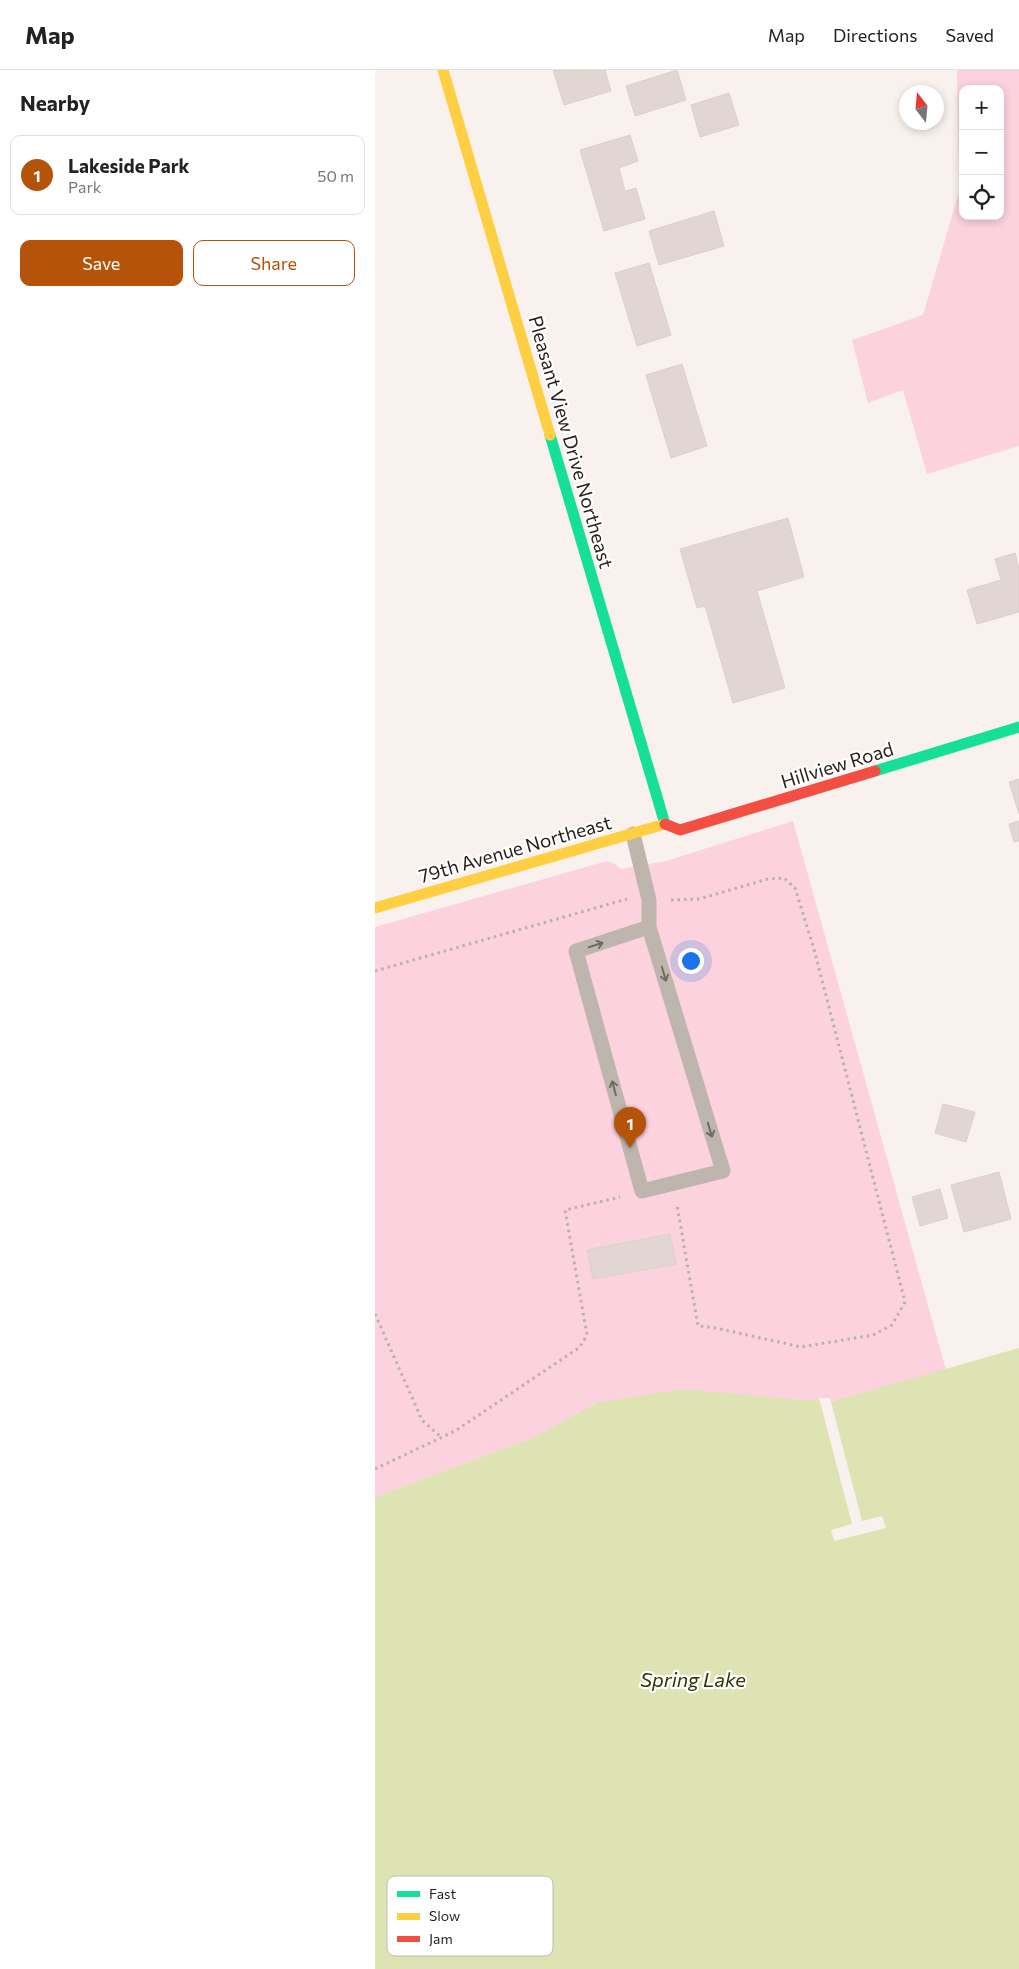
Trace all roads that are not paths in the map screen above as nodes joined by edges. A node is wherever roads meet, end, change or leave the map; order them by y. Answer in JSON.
{"nodes":[{"id":1,"x":443,"y":70,"type":"edge"},
{"id":2,"x":1019,"y":727,"type":"edge"},
{"id":3,"x":665,"y":824,"type":"junction"},
{"id":4,"x":633,"y":834,"type":"junction"},
{"id":5,"x":375,"y":908,"type":"edge"},
{"id":6,"x":649,"y":928,"type":"junction"}],
"edges":[{"from":1,"to":3,"type":"street","name":"Pleasant View Drive Northeast"},
{"from":2,"to":3,"type":"street","name":"Hillview Road"},
{"from":3,"to":4,"type":"street","name":"79th Avenue Northeast"},
{"from":4,"to":5,"type":"street","name":"79th Avenue Northeast"},
{"from":4,"to":6,"type":"lane"},
{"from":6,"to":6,"type":"lane","one_way":true}]}
